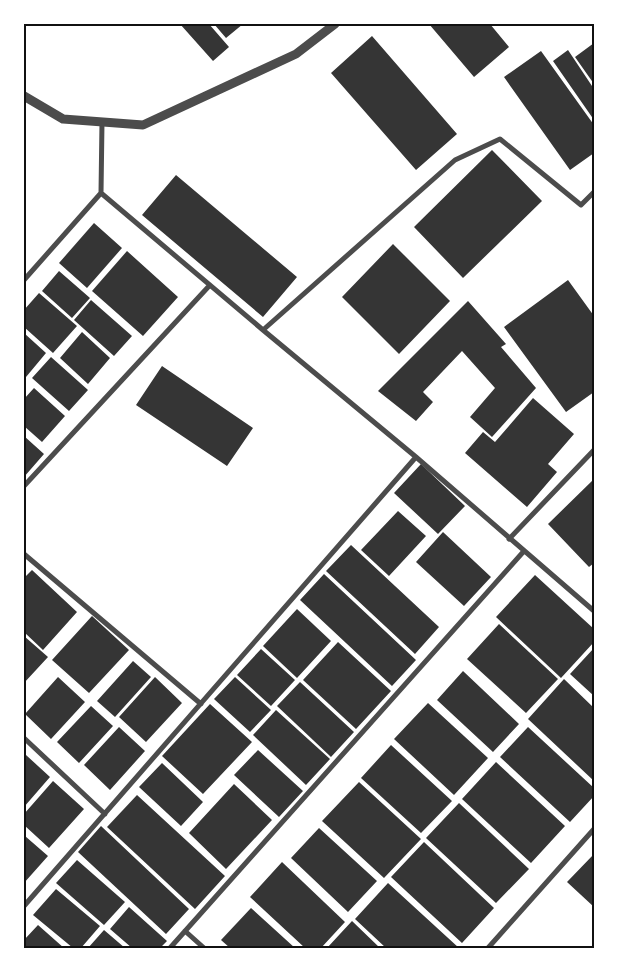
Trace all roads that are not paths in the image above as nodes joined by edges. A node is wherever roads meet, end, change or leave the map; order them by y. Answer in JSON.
{"nodes":[{"id":1,"x":335,"y":24,"type":"edge"},
{"id":2,"x":24,"y":96,"type":"edge"},
{"id":3,"x":102,"y":122,"type":"junction"},
{"id":4,"x":594,"y":192,"type":"edge"},
{"id":5,"x":101,"y":193,"type":"junction"},
{"id":6,"x":24,"y":280,"type":"edge"},
{"id":7,"x":210,"y":285,"type":"junction"},
{"id":8,"x":263,"y":330,"type":"junction"},
{"id":9,"x":594,"y":450,"type":"edge"},
{"id":10,"x":416,"y":457,"type":"junction"},
{"id":11,"x":24,"y":486,"type":"edge"},
{"id":12,"x":509,"y":539,"type":"junction"},
{"id":13,"x":524,"y":551,"type":"junction"},
{"id":14,"x":24,"y":554,"type":"edge"},
{"id":15,"x":594,"y":611,"type":"edge"},
{"id":16,"x":201,"y":704,"type":"junction"},
{"id":17,"x":24,"y":738,"type":"edge"},
{"id":18,"x":105,"y":814,"type":"junction"},
{"id":19,"x":594,"y":829,"type":"edge"},
{"id":20,"x":24,"y":906,"type":"edge"},
{"id":21,"x":185,"y":931,"type":"junction"},
{"id":22,"x":170,"y":948,"type":"edge"},
{"id":23,"x":204,"y":948,"type":"edge"},
{"id":24,"x":488,"y":948,"type":"edge"}],
"edges":[{"from":1,"to":3,"type":"street"},
{"from":2,"to":3,"type":"street"},
{"from":3,"to":5,"type":"street"},
{"from":4,"to":8,"type":"street"},
{"from":5,"to":6,"type":"street"},
{"from":5,"to":7,"type":"street"},
{"from":7,"to":8,"type":"street"},
{"from":7,"to":11,"type":"street"},
{"from":8,"to":10,"type":"street"},
{"from":9,"to":12,"type":"street"},
{"from":10,"to":12,"type":"street"},
{"from":10,"to":16,"type":"street"},
{"from":12,"to":13,"type":"street"},
{"from":13,"to":15,"type":"street"},
{"from":13,"to":21,"type":"street"},
{"from":14,"to":16,"type":"street"},
{"from":16,"to":18,"type":"street"},
{"from":17,"to":18,"type":"street"},
{"from":18,"to":20,"type":"street"},
{"from":19,"to":24,"type":"street"},
{"from":21,"to":22,"type":"street"},
{"from":21,"to":23,"type":"street"}]}
